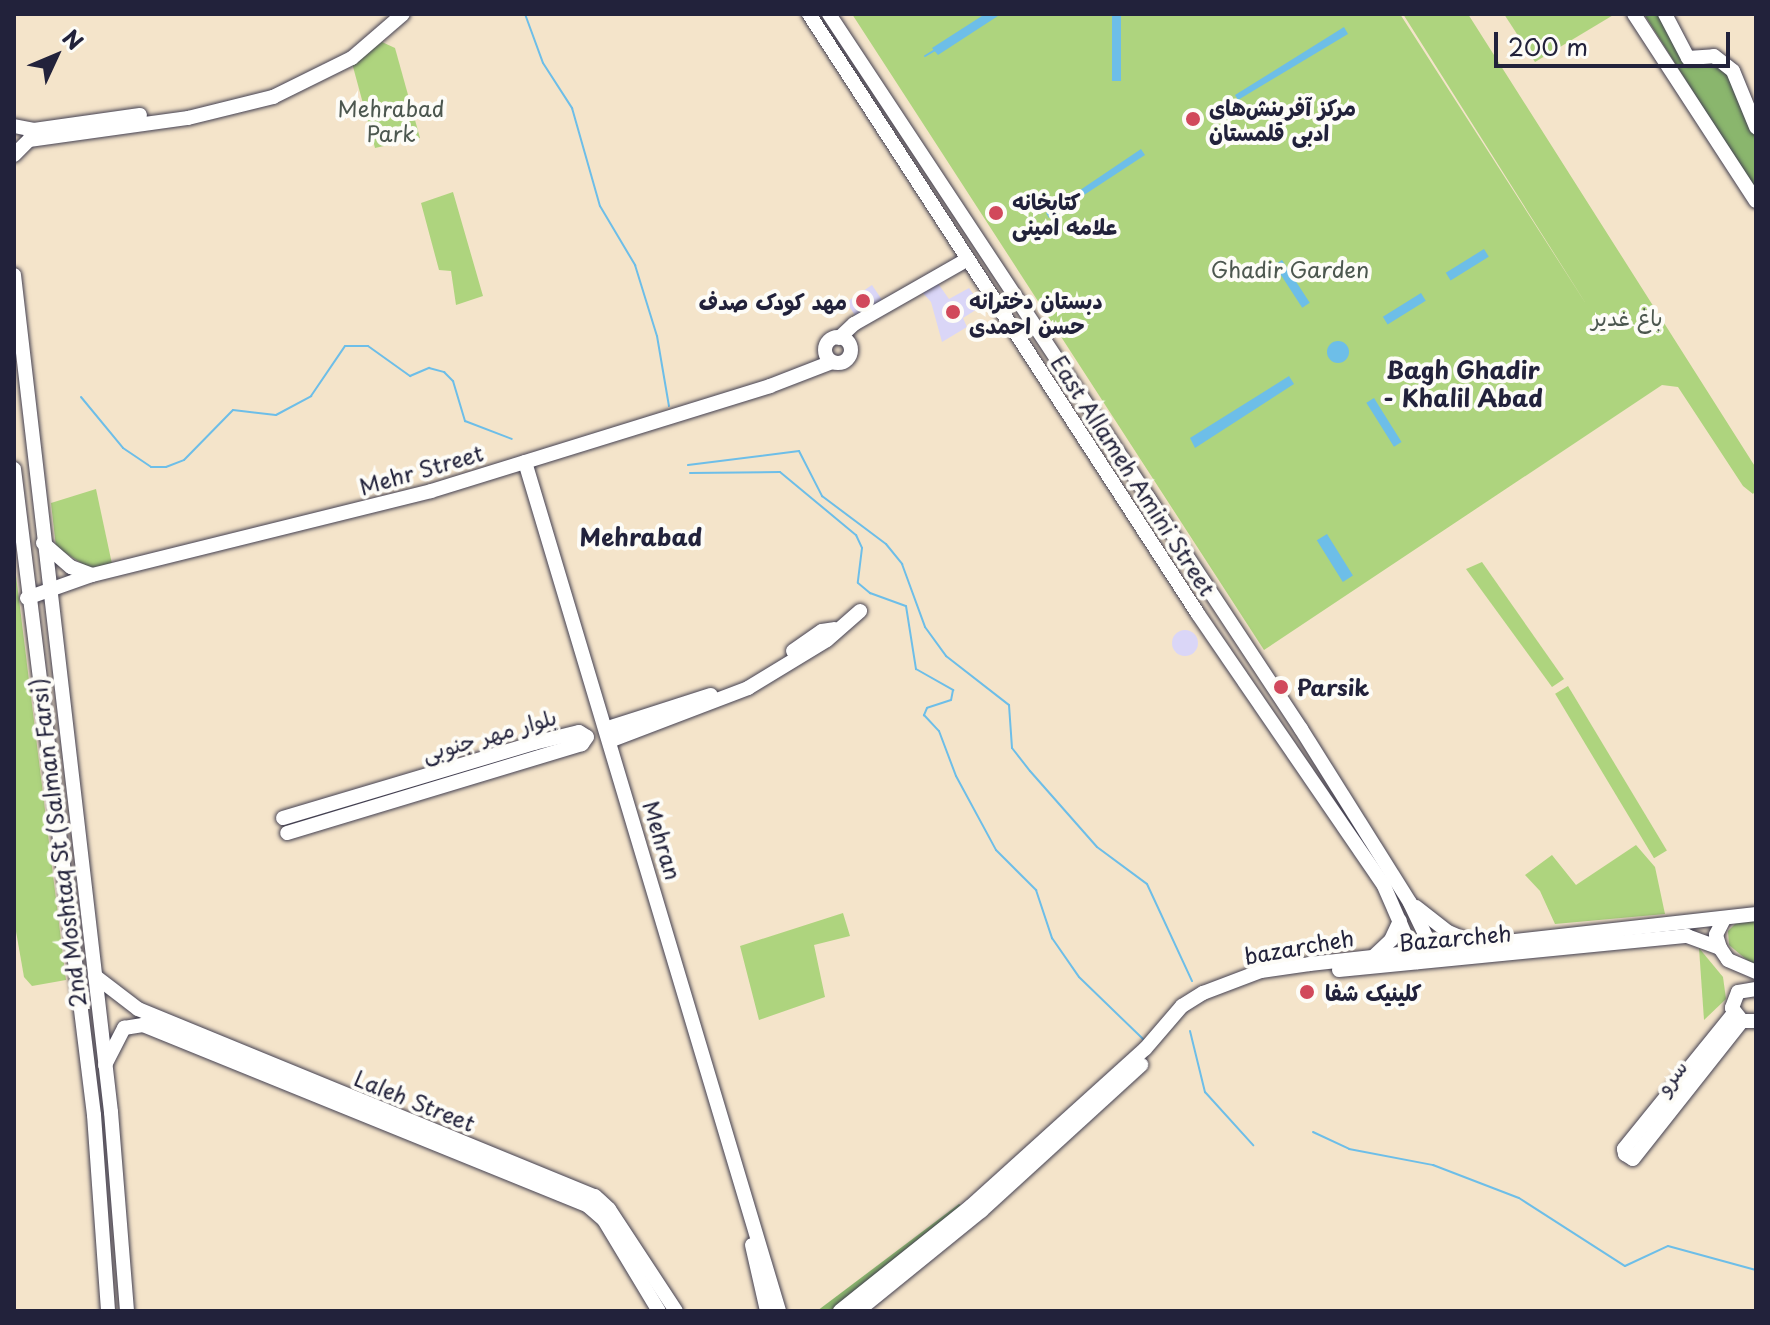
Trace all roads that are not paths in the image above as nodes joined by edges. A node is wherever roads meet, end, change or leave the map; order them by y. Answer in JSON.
{"nodes":[{"id":1,"x":391,"y":14,"type":"edge"},
{"id":2,"x":403,"y":14,"type":"edge"},
{"id":3,"x":809,"y":14,"type":"edge"},
{"id":4,"x":829,"y":14,"type":"edge"},
{"id":5,"x":1634,"y":14,"type":"edge"},
{"id":6,"x":1665,"y":14,"type":"edge"},
{"id":7,"x":1756,"y":127,"type":"edge"},
{"id":8,"x":24,"y":132,"type":"edge"},
{"id":9,"x":14,"y":155,"type":"edge"},
{"id":10,"x":1756,"y":201,"type":"edge"},
{"id":11,"x":968,"y":259,"type":"junction"},
{"id":12,"x":14,"y":275,"type":"edge"},
{"id":13,"x":844,"y":340,"type":"junction"},
{"id":14,"x":828,"y":356,"type":"junction"},
{"id":15,"x":1085,"y":402,"type":"junction"},
{"id":16,"x":1068,"y":413,"type":"junction"},
{"id":17,"x":525,"y":462,"type":"junction"},
{"id":18,"x":14,"y":469,"type":"edge"},
{"id":19,"x":43,"y":543,"type":"junction"},
{"id":20,"x":92,"y":575,"type":"junction"},
{"id":21,"x":49,"y":594,"type":"junction"},
{"id":22,"x":27,"y":598,"type":"junction"},
{"id":23,"x":860,"y":611,"type":"dead end"},
{"id":24,"x":610,"y":734,"type":"junction"},
{"id":25,"x":285,"y":826,"type":"joint"},
{"id":26,"x":1378,"y":866,"type":"junction"},
{"id":27,"x":1409,"y":900,"type":"junction"},
{"id":28,"x":1756,"y":914,"type":"edge"},
{"id":29,"x":1724,"y":919,"type":"junction"},
{"id":30,"x":1400,"y":921,"type":"junction"},
{"id":31,"x":1480,"y":946,"type":"junction"},
{"id":32,"x":1432,"y":949,"type":"junction"},
{"id":33,"x":1413,"y":953,"type":"junction"},
{"id":34,"x":1724,"y":954,"type":"junction"},
{"id":35,"x":1373,"y":957,"type":"junction"},
{"id":36,"x":1756,"y":972,"type":"edge"},
{"id":37,"x":95,"y":976,"type":"junction"},
{"id":38,"x":1756,"y":989,"type":"edge"},
{"id":39,"x":1741,"y":1014,"type":"edge"},
{"id":40,"x":181,"y":1033,"type":"junction"},
{"id":41,"x":105,"y":1065,"type":"junction"},
{"id":42,"x":408,"y":1126,"type":"junction"},
{"id":43,"x":1628,"y":1154,"type":"dead end"},
{"id":44,"x":1026,"y":1164,"type":"junction"},
{"id":45,"x":1013,"y":1176,"type":"junction"},
{"id":46,"x":752,"y":1233,"type":"junction"},
{"id":47,"x":108,"y":1311,"type":"edge"},
{"id":48,"x":127,"y":1311,"type":"edge"},
{"id":49,"x":659,"y":1311,"type":"edge"},
{"id":50,"x":676,"y":1311,"type":"edge"},
{"id":51,"x":767,"y":1311,"type":"edge"},
{"id":52,"x":779,"y":1311,"type":"edge"},
{"id":53,"x":840,"y":1311,"type":"edge"},
{"id":54,"x":858,"y":1311,"type":"edge"}],
"edges":[{"from":1,"to":8,"type":"main road"},
{"from":2,"to":8,"type":"main road"},
{"from":3,"to":11,"type":"main road","name":"East Allameh Amini Street"},
{"from":4,"to":15,"type":"main road","name":"East Allameh Amini Street"},
{"from":5,"to":10,"type":"main road"},
{"from":6,"to":7,"type":"main road"},
{"from":8,"to":9,"type":"main road"},
{"from":11,"to":13,"type":"main road"},
{"from":11,"to":16,"type":"main road","name":"East Allameh Amini Street"},
{"from":12,"to":19,"type":"main road","name":"2nd Moshtaq St (Salman Farsi)"},
{"from":13,"to":14,"type":"main road"},
{"from":13,"to":14,"type":"main road"},
{"from":14,"to":17,"type":"main road","name":"Mehr Street"},
{"from":15,"to":16,"type":"main road"},
{"from":15,"to":26,"type":"main road","name":"East Allameh Amini Street"},
{"from":16,"to":26,"type":"main road","name":"East Allameh Amini Street"},
{"from":17,"to":20,"type":"main road","name":"Mehr Street"},
{"from":17,"to":24,"type":"main road","name":"Mehran"},
{"from":18,"to":22,"type":"main road","name":"2nd Moshtaq St (Salman Farsi)"},
{"from":19,"to":20,"type":"main road"},
{"from":19,"to":21,"type":"main road","name":"2nd Moshtaq St (Salman Farsi)"},
{"from":20,"to":21,"type":"main road","name":"Mehr Street"},
{"from":21,"to":22,"type":"main road","name":"Mehr Street"},
{"from":21,"to":37,"type":"main road","name":"2nd Moshtaq St (Salman Farsi)"},
{"from":22,"to":47,"type":"main road","name":"2nd Moshtaq St (Salman Farsi)"},
{"from":23,"to":24,"type":"main road"},
{"from":24,"to":46,"type":"main road","name":"Mehran"},
{"from":25,"to":25,"type":"main road","name":"بلوار مهر جنوبی"},
{"from":26,"to":27,"type":"main road","name":"East Allameh Amini Street"},
{"from":26,"to":30,"type":"main road","name":"East Allameh Amini Street"},
{"from":27,"to":31,"type":"main road"},
{"from":27,"to":32,"type":"main road","name":"East Allameh Amini Street"},
{"from":28,"to":29,"type":"main road","name":"Bazarcheh"},
{"from":29,"to":31,"type":"main road","name":"Bazarcheh"},
{"from":29,"to":34,"type":"main road"},
{"from":30,"to":33,"type":"main road","name":"East Allameh Amini Street"},
{"from":30,"to":35,"type":"main road"},
{"from":31,"to":32,"type":"main road","name":"bazarcheh"},
{"from":32,"to":33,"type":"main road","name":"bazarcheh"},
{"from":32,"to":34,"type":"main road","name":"Bazarcheh"},
{"from":33,"to":35,"type":"main road","name":"bazarcheh"},
{"from":33,"to":44,"type":"main road","name":"Bazarcheh"},
{"from":34,"to":36,"type":"main road","name":"Bazarcheh"},
{"from":34,"to":39,"type":"main road"},
{"from":35,"to":44,"type":"main road","name":"bazarcheh"},
{"from":37,"to":40,"type":"main road","name":"Laleh Street"},
{"from":37,"to":41,"type":"main road","name":"2nd Moshtaq St (Salman Farsi)"},
{"from":38,"to":39,"type":"main road"},
{"from":39,"to":43,"type":"main road","name":"سرو"},
{"from":40,"to":41,"type":"main road","name":"Laleh Street"},
{"from":40,"to":42,"type":"main road","name":"Laleh Street"},
{"from":41,"to":48,"type":"main road","name":"2nd Moshtaq St (Salman Farsi)"},
{"from":42,"to":49,"type":"main road","name":"Laleh Street"},
{"from":42,"to":50,"type":"main road","name":"Laleh Street"},
{"from":44,"to":45,"type":"main road","name":"Bazarcheh"},
{"from":45,"to":53,"type":"main road","name":"Bazarcheh"},
{"from":45,"to":54,"type":"main road","name":"Bazarcheh"},
{"from":46,"to":51,"type":"main road"},
{"from":46,"to":52,"type":"main road"}]}
